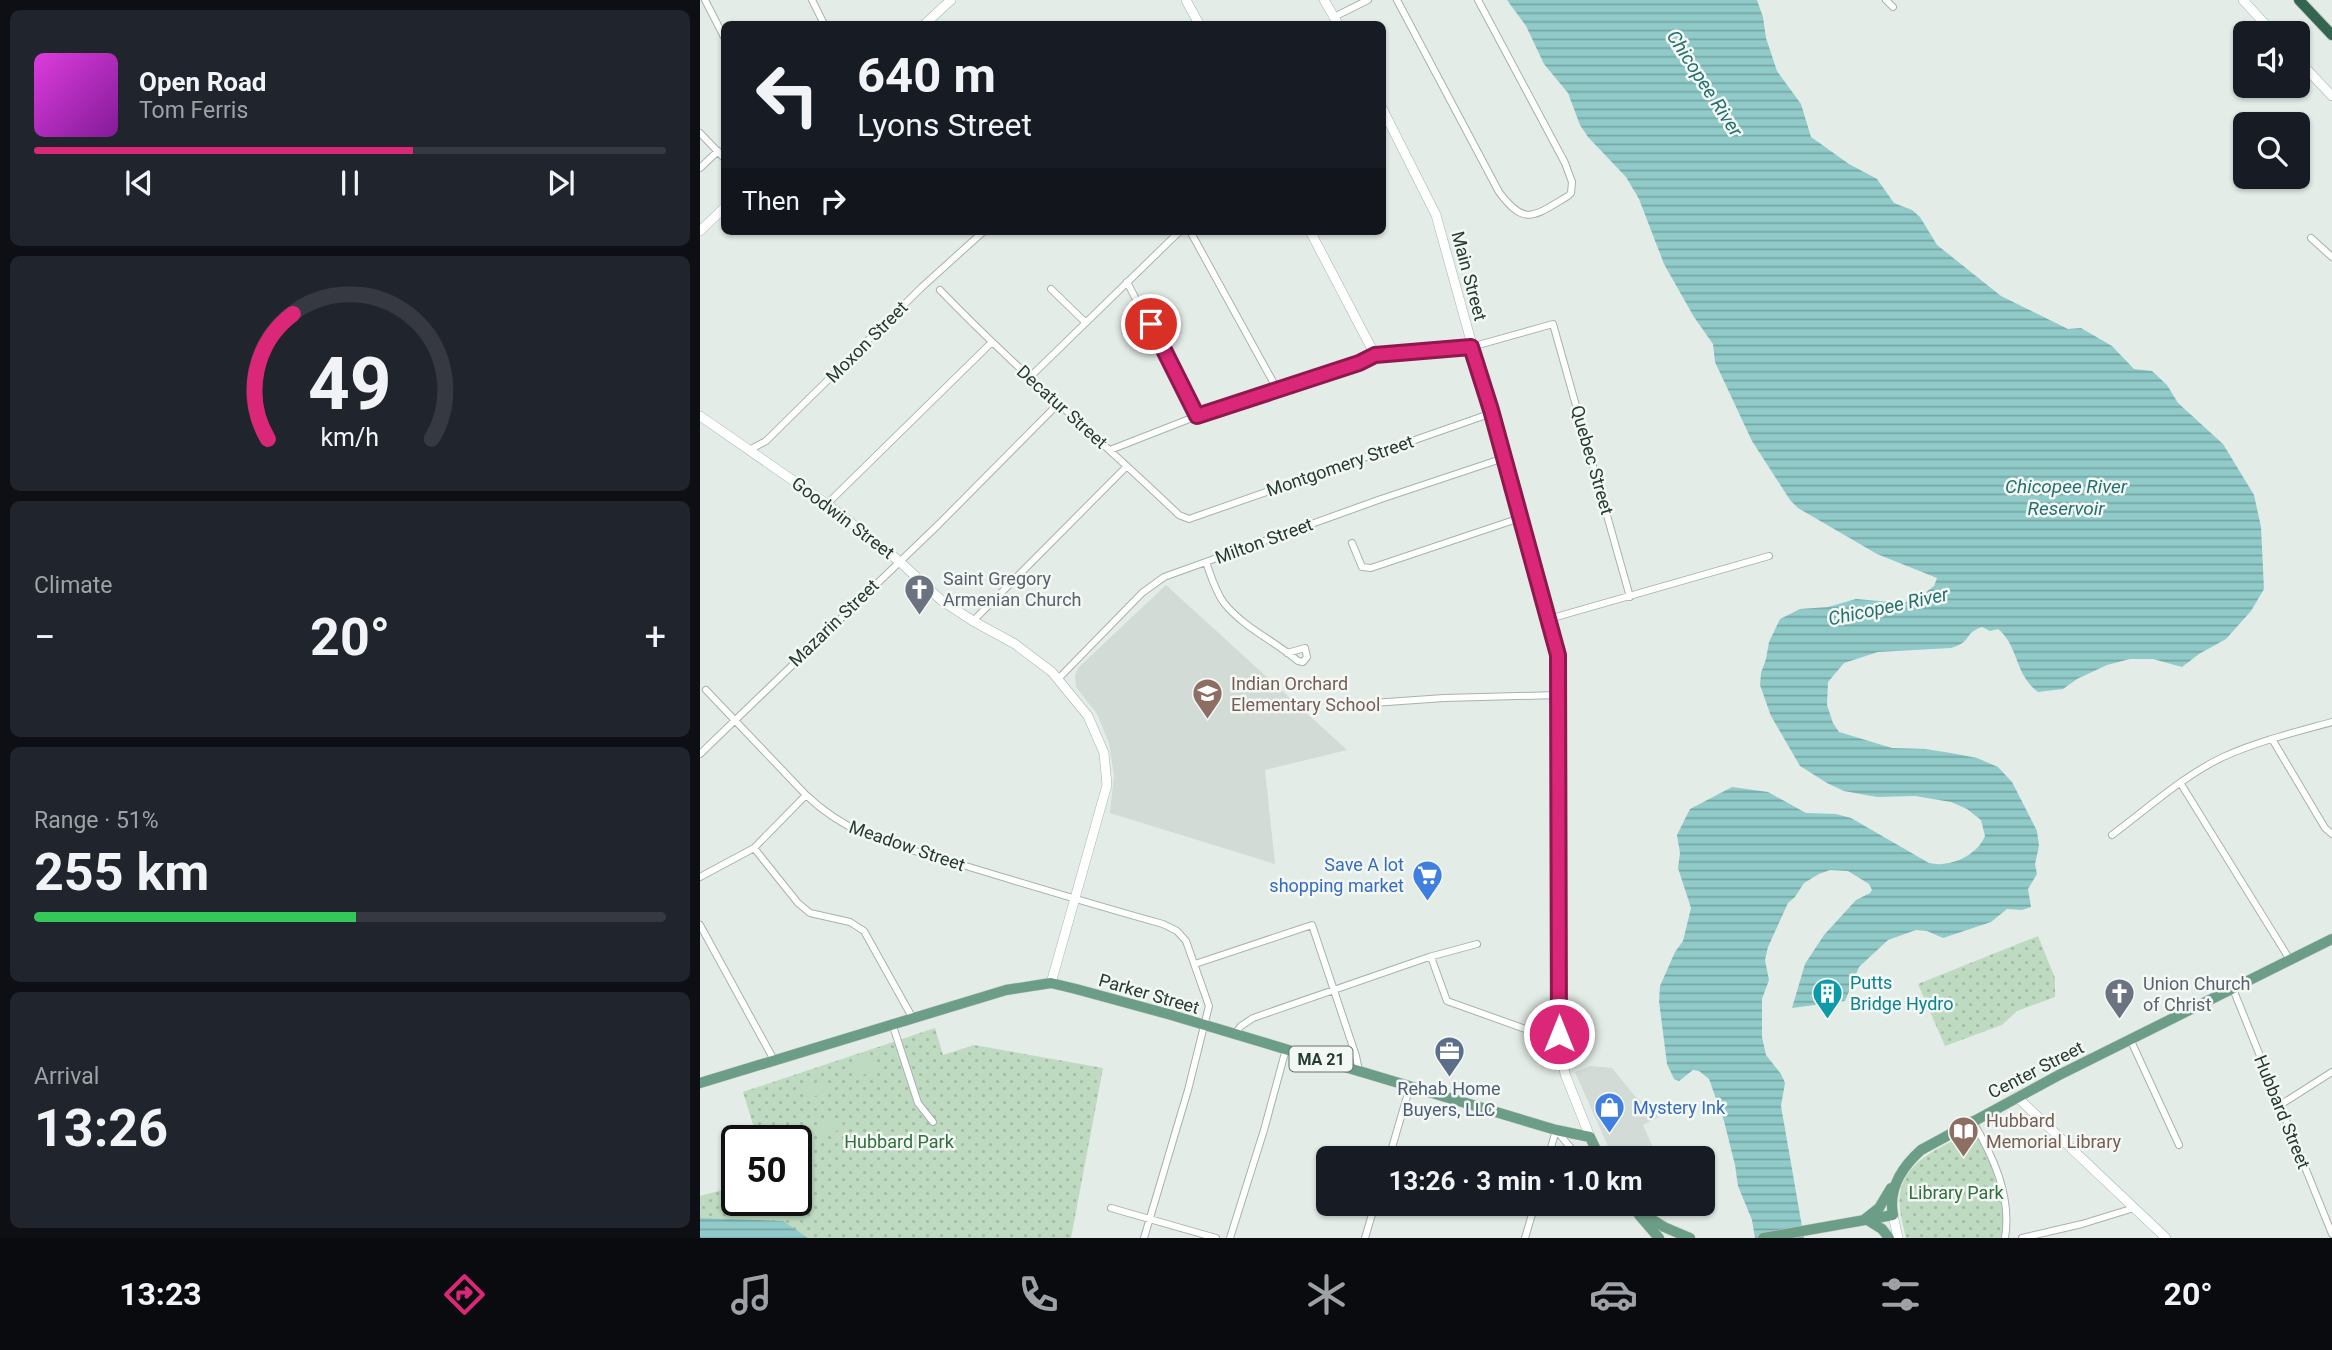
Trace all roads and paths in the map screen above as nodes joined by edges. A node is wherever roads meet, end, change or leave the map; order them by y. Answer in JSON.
{"nodes":[{"id":1,"x":705,"y":0,"type":"edge"},
{"id":2,"x":812,"y":0,"type":"edge"},
{"id":3,"x":951,"y":0,"type":"edge"},
{"id":4,"x":1186,"y":0,"type":"edge"},
{"id":5,"x":1325,"y":0,"type":"edge"},
{"id":6,"x":1368,"y":0,"type":"edge"},
{"id":7,"x":1397,"y":0,"type":"edge"},
{"id":8,"x":1478,"y":0,"type":"edge"},
{"id":9,"x":1886,"y":0,"type":"edge"},
{"id":10,"x":2243,"y":0,"type":"edge"},
{"id":11,"x":2299,"y":0,"type":"edge"},
{"id":12,"x":1893,"y":7,"type":"dead end"},
{"id":13,"x":822,"y":21,"type":"edge"},
{"id":14,"x":928,"y":21,"type":"edge"},
{"id":15,"x":1196,"y":21,"type":"edge"},
{"id":16,"x":1336,"y":21,"type":"edge"},
{"id":17,"x":2262,"y":21,"type":"edge"},
{"id":18,"x":721,"y":31,"type":"edge"},
{"id":19,"x":2332,"y":35,"type":"edge"},
{"id":20,"x":2310,"y":73,"type":"edge"},
{"id":21,"x":2332,"y":96,"type":"edge"},
{"id":22,"x":1386,"y":116,"type":"edge"},
{"id":23,"x":700,"y":133,"type":"edge"},
{"id":24,"x":718,"y":151,"type":"junction"},
{"id":25,"x":721,"y":154,"type":"edge"},
{"id":26,"x":700,"y":168,"type":"edge"},
{"id":27,"x":721,"y":211,"type":"edge"},
{"id":28,"x":700,"y":231,"type":"edge"},
{"id":29,"x":980,"y":235,"type":"edge"},
{"id":30,"x":1177,"y":235,"type":"edge"},
{"id":31,"x":1192,"y":235,"type":"edge"},
{"id":32,"x":1312,"y":235,"type":"edge"},
{"id":33,"x":2311,"y":238,"type":"dead end"},
{"id":34,"x":2332,"y":257,"type":"edge"},
{"id":35,"x":1127,"y":282,"type":"junction"},
{"id":36,"x":1051,"y":289,"type":"dead end"},
{"id":37,"x":940,"y":290,"type":"dead end"},
{"id":38,"x":1085,"y":322,"type":"junction"},
{"id":39,"x":991,"y":343,"type":"junction"},
{"id":40,"x":1471,"y":347,"type":"junction"},
{"id":41,"x":1375,"y":355,"type":"junction"},
{"id":42,"x":1030,"y":377,"type":"junction"},
{"id":43,"x":1277,"y":389,"type":"junction"},
{"id":44,"x":1058,"y":404,"type":"junction"},
{"id":45,"x":1492,"y":413,"type":"junction"},
{"id":46,"x":700,"y":416,"type":"edge"},
{"id":47,"x":1197,"y":416,"type":"junction"},
{"id":48,"x":749,"y":450,"type":"junction"},
{"id":49,"x":1110,"y":450,"type":"junction"},
{"id":50,"x":1504,"y":458,"type":"junction"},
{"id":51,"x":1126,"y":467,"type":"junction"},
{"id":52,"x":827,"y":504,"type":"junction"},
{"id":53,"x":1188,"y":518,"type":"joint"},
{"id":54,"x":1520,"y":518,"type":"junction"},
{"id":55,"x":1352,"y":543,"type":"dead end"},
{"id":56,"x":1769,"y":556,"type":"dead end"},
{"id":57,"x":899,"y":561,"type":"junction"},
{"id":58,"x":1206,"y":562,"type":"junction"},
{"id":59,"x":1630,"y":597,"type":"junction"},
{"id":60,"x":1549,"y":619,"type":"junction"},
{"id":61,"x":973,"y":621,"type":"junction"},
{"id":62,"x":1287,"y":653,"type":"dead end"},
{"id":63,"x":1059,"y":678,"type":"junction"},
{"id":64,"x":706,"y":690,"type":"dead end"},
{"id":65,"x":1559,"y":695,"type":"junction"},
{"id":66,"x":1373,"y":703,"type":"dead end"},
{"id":67,"x":735,"y":720,"type":"junction"},
{"id":68,"x":2332,"y":722,"type":"edge"},
{"id":69,"x":2272,"y":739,"type":"junction"},
{"id":70,"x":700,"y":754,"type":"edge"},
{"id":71,"x":2181,"y":784,"type":"junction"},
{"id":72,"x":806,"y":796,"type":"junction"},
{"id":73,"x":2332,"y":834,"type":"edge"},
{"id":74,"x":2112,"y":835,"type":"dead end"},
{"id":75,"x":754,"y":848,"type":"junction"},
{"id":76,"x":700,"y":877,"type":"edge"},
{"id":77,"x":1076,"y":898,"type":"junction"},
{"id":78,"x":700,"y":925,"type":"edge"},
{"id":79,"x":2332,"y":939,"type":"edge"},
{"id":80,"x":1477,"y":943,"type":"dead end"},
{"id":81,"x":1431,"y":957,"type":"junction"},
{"id":82,"x":2290,"y":960,"type":"junction"},
{"id":83,"x":1195,"y":964,"type":"junction"},
{"id":84,"x":1051,"y":983,"type":"junction"},
{"id":85,"x":2233,"y":989,"type":"junction"},
{"id":86,"x":1335,"y":990,"type":"junction"},
{"id":87,"x":912,"y":1017,"type":"junction"},
{"id":88,"x":892,"y":1023,"type":"junction"},
{"id":89,"x":1206,"y":1026,"type":"junction"},
{"id":90,"x":1234,"y":1035,"type":"junction"},
{"id":91,"x":1559,"y":1041,"type":"junction"},
{"id":92,"x":2131,"y":1041,"type":"junction"},
{"id":93,"x":1286,"y":1049,"type":"junction"},
{"id":94,"x":774,"y":1060,"type":"junction"},
{"id":95,"x":1359,"y":1071,"type":"junction"},
{"id":96,"x":2332,"y":1072,"type":"edge"},
{"id":97,"x":700,"y":1083,"type":"edge"},
{"id":98,"x":1410,"y":1086,"type":"junction"},
{"id":99,"x":2017,"y":1097,"type":"junction"},
{"id":100,"x":2280,"y":1105,"type":"junction"},
{"id":101,"x":1972,"y":1120,"type":"junction"},
{"id":102,"x":933,"y":1122,"type":"dead end"},
{"id":103,"x":1556,"y":1130,"type":"junction"},
{"id":104,"x":1590,"y":1137,"type":"junction"},
{"id":105,"x":2179,"y":1145,"type":"dead end"},
{"id":106,"x":1392,"y":1146,"type":"edge"},
{"id":107,"x":1551,"y":1146,"type":"edge"},
{"id":108,"x":1569,"y":1146,"type":"edge"},
{"id":109,"x":1594,"y":1146,"type":"edge"},
{"id":110,"x":1899,"y":1176,"type":"junction"},
{"id":111,"x":1111,"y":1208,"type":"dead end"},
{"id":112,"x":2134,"y":1208,"type":"junction"},
{"id":113,"x":1893,"y":1215,"type":"junction"},
{"id":114,"x":1371,"y":1216,"type":"edge"},
{"id":115,"x":1531,"y":1216,"type":"edge"},
{"id":116,"x":1640,"y":1216,"type":"edge"},
{"id":117,"x":1647,"y":1216,"type":"edge"},
{"id":118,"x":2329,"y":1217,"type":"edge"},
{"id":119,"x":1150,"y":1219,"type":"junction"},
{"id":120,"x":1866,"y":1219,"type":"junction"},
{"id":121,"x":2332,"y":1234,"type":"edge"},
{"id":122,"x":1144,"y":1238,"type":"edge"},
{"id":123,"x":1216,"y":1238,"type":"edge"},
{"id":124,"x":1230,"y":1238,"type":"edge"},
{"id":125,"x":1365,"y":1238,"type":"edge"},
{"id":126,"x":1525,"y":1238,"type":"edge"},
{"id":127,"x":1659,"y":1238,"type":"edge"},
{"id":128,"x":1690,"y":1238,"type":"edge"},
{"id":129,"x":1763,"y":1238,"type":"edge"},
{"id":130,"x":1889,"y":1238,"type":"edge"},
{"id":131,"x":1898,"y":1238,"type":"edge"},
{"id":132,"x":2005,"y":1238,"type":"edge"},
{"id":133,"x":2022,"y":1238,"type":"edge"},
{"id":134,"x":2166,"y":1238,"type":"edge"}],
"edges":[{"from":1,"to":18,"type":"street"},
{"from":2,"to":13,"type":"street"},
{"from":3,"to":14,"type":"main road"},
{"from":4,"to":15,"type":"main road"},
{"from":5,"to":16,"type":"main road"},
{"from":6,"to":16,"type":"street"},
{"from":7,"to":8,"type":"street"},
{"from":9,"to":12,"type":"street"},
{"from":10,"to":17,"type":"main road"},
{"from":11,"to":19,"type":"highway"},
{"from":20,"to":21,"type":"main road"},
{"from":22,"to":40,"type":"main road","name":"Main Street"},
{"from":23,"to":24,"type":"street"},
{"from":24,"to":25,"type":"street"},
{"from":24,"to":26,"type":"street"},
{"from":27,"to":28,"type":"main road"},
{"from":29,"to":48,"type":"street","name":"Moxon Street"},
{"from":30,"to":35,"type":"street"},
{"from":31,"to":43,"type":"street"},
{"from":32,"to":41,"type":"main road"},
{"from":33,"to":34,"type":"street"},
{"from":35,"to":38,"type":"street"},
{"from":35,"to":47,"type":"street"},
{"from":36,"to":38,"type":"street"},
{"from":37,"to":39,"type":"street","name":"Decatur Street"},
{"from":38,"to":42,"type":"street"},
{"from":39,"to":42,"type":"street","name":"Decatur Street"},
{"from":39,"to":52,"type":"street"},
{"from":40,"to":41,"type":"main road"},
{"from":40,"to":45,"type":"main road","name":"Main Street"},
{"from":40,"to":59,"type":"street","name":"Quebec Street"},
{"from":41,"to":43,"type":"street"},
{"from":42,"to":44,"type":"street","name":"Decatur Street"},
{"from":43,"to":47,"type":"street"},
{"from":44,"to":49,"type":"street","name":"Decatur Street"},
{"from":44,"to":57,"type":"street","name":"Mazarin Street"},
{"from":45,"to":50,"type":"main road","name":"Main Street"},
{"from":45,"to":53,"type":"street","name":"Montgomery Street"},
{"from":46,"to":48,"type":"main road","name":"Goodwin Street"},
{"from":47,"to":49,"type":"street"},
{"from":48,"to":52,"type":"main road","name":"Goodwin Street"},
{"from":49,"to":51,"type":"street","name":"Decatur Street"},
{"from":50,"to":54,"type":"main road","name":"Main Street"},
{"from":50,"to":58,"type":"street","name":"Milton Street"},
{"from":51,"to":53,"type":"street","name":"Decatur Street"},
{"from":51,"to":61,"type":"street"},
{"from":52,"to":57,"type":"main road","name":"Goodwin Street"},
{"from":54,"to":55,"type":"street"},
{"from":54,"to":60,"type":"main road","name":"Main Street"},
{"from":56,"to":59,"type":"street"},
{"from":57,"to":61,"type":"main road","name":"Goodwin Street"},
{"from":57,"to":67,"type":"street","name":"Mazarin Street"},
{"from":58,"to":62,"type":"street"},
{"from":58,"to":63,"type":"street","name":"Milton Street"},
{"from":59,"to":60,"type":"street"},
{"from":60,"to":65,"type":"main road","name":"Main Street"},
{"from":61,"to":63,"type":"main road","name":"Goodwin Street"},
{"from":63,"to":77,"type":"main road","name":"Goodwin Street"},
{"from":64,"to":67,"type":"street","name":"Meadow Street"},
{"from":65,"to":66,"type":"street"},
{"from":65,"to":91,"type":"main road","name":"Main Street"},
{"from":67,"to":70,"type":"street","name":"Mazarin Street"},
{"from":67,"to":72,"type":"street","name":"Meadow Street"},
{"from":68,"to":69,"type":"street"},
{"from":69,"to":71,"type":"street"},
{"from":69,"to":73,"type":"street"},
{"from":71,"to":74,"type":"street"},
{"from":71,"to":82,"type":"street"},
{"from":72,"to":75,"type":"street"},
{"from":72,"to":77,"type":"street","name":"Meadow Street"},
{"from":75,"to":76,"type":"street"},
{"from":75,"to":87,"type":"street"},
{"from":77,"to":83,"type":"street","name":"Meadow Street"},
{"from":77,"to":84,"type":"main road","name":"Goodwin Street"},
{"from":78,"to":94,"type":"street"},
{"from":79,"to":82,"type":"main road","name":"Center Street"},
{"from":80,"to":81,"type":"street"},
{"from":81,"to":86,"type":"street"},
{"from":81,"to":91,"type":"street"},
{"from":82,"to":85,"type":"main road","name":"Center Street"},
{"from":83,"to":86,"type":"street"},
{"from":83,"to":89,"type":"street","name":"Meadow Street"},
{"from":84,"to":87,"type":"main road","name":"Parker Street","number":"MA 21"},
{"from":84,"to":89,"type":"main road","name":"Parker Street","number":"MA 21"},
{"from":85,"to":92,"type":"main road","name":"Center Street"},
{"from":85,"to":100,"type":"street","name":"Hubbard Street"},
{"from":86,"to":90,"type":"street"},
{"from":86,"to":95,"type":"street"},
{"from":87,"to":88,"type":"main road","name":"Parker Street","number":"MA 21"},
{"from":88,"to":94,"type":"main road","name":"Parker Street","number":"MA 21"},
{"from":88,"to":102,"type":"street"},
{"from":89,"to":90,"type":"main road","name":"Parker Street","number":"MA 21"},
{"from":89,"to":119,"type":"street","name":"Meadow Street"},
{"from":90,"to":93,"type":"main road","name":"Parker Street","number":"MA 21"},
{"from":91,"to":104,"type":"main road","name":"Main Street"},
{"from":92,"to":99,"type":"main road","name":"Center Street"},
{"from":92,"to":105,"type":"street"},
{"from":93,"to":95,"type":"main road","name":"Parker Street","number":"MA 21"},
{"from":93,"to":124,"type":"street"},
{"from":94,"to":97,"type":"main road","name":"Parker Street","number":"MA 21"},
{"from":95,"to":98,"type":"main road","name":"Parker Street","number":"MA 21"},
{"from":96,"to":100,"type":"street"},
{"from":98,"to":103,"type":"main road","name":"Parker Street","number":"MA 21"},
{"from":98,"to":106,"type":"street"},
{"from":99,"to":101,"type":"main road","name":"Center Street"},
{"from":99,"to":112,"type":"main road"},
{"from":100,"to":118,"type":"street","name":"Hubbard Street"},
{"from":101,"to":110,"type":"main road","name":"Center Street"},
{"from":101,"to":132,"type":"street"},
{"from":103,"to":104,"type":"main road","name":"Parker Street","number":"MA 21"},
{"from":103,"to":107,"type":"street"},
{"from":103,"to":108,"type":"street"},
{"from":104,"to":109,"type":"main road","name":"Main Street"},
{"from":110,"to":113,"type":"main road","name":"Center Street"},
{"from":110,"to":120,"type":"main road"},
{"from":111,"to":119,"type":"street"},
{"from":112,"to":133,"type":"street"},
{"from":112,"to":134,"type":"main road"},
{"from":113,"to":120,"type":"main road"},
{"from":113,"to":131,"type":"main road"},
{"from":114,"to":125,"type":"street"},
{"from":115,"to":126,"type":"street"},
{"from":116,"to":127,"type":"main road"},
{"from":117,"to":128,"type":"main road"},
{"from":118,"to":121,"type":"street","name":"Hubbard Street"},
{"from":119,"to":122,"type":"street","name":"Meadow Street"},
{"from":119,"to":123,"type":"street"},
{"from":120,"to":129,"type":"main road"},
{"from":120,"to":130,"type":"main road"}]}
